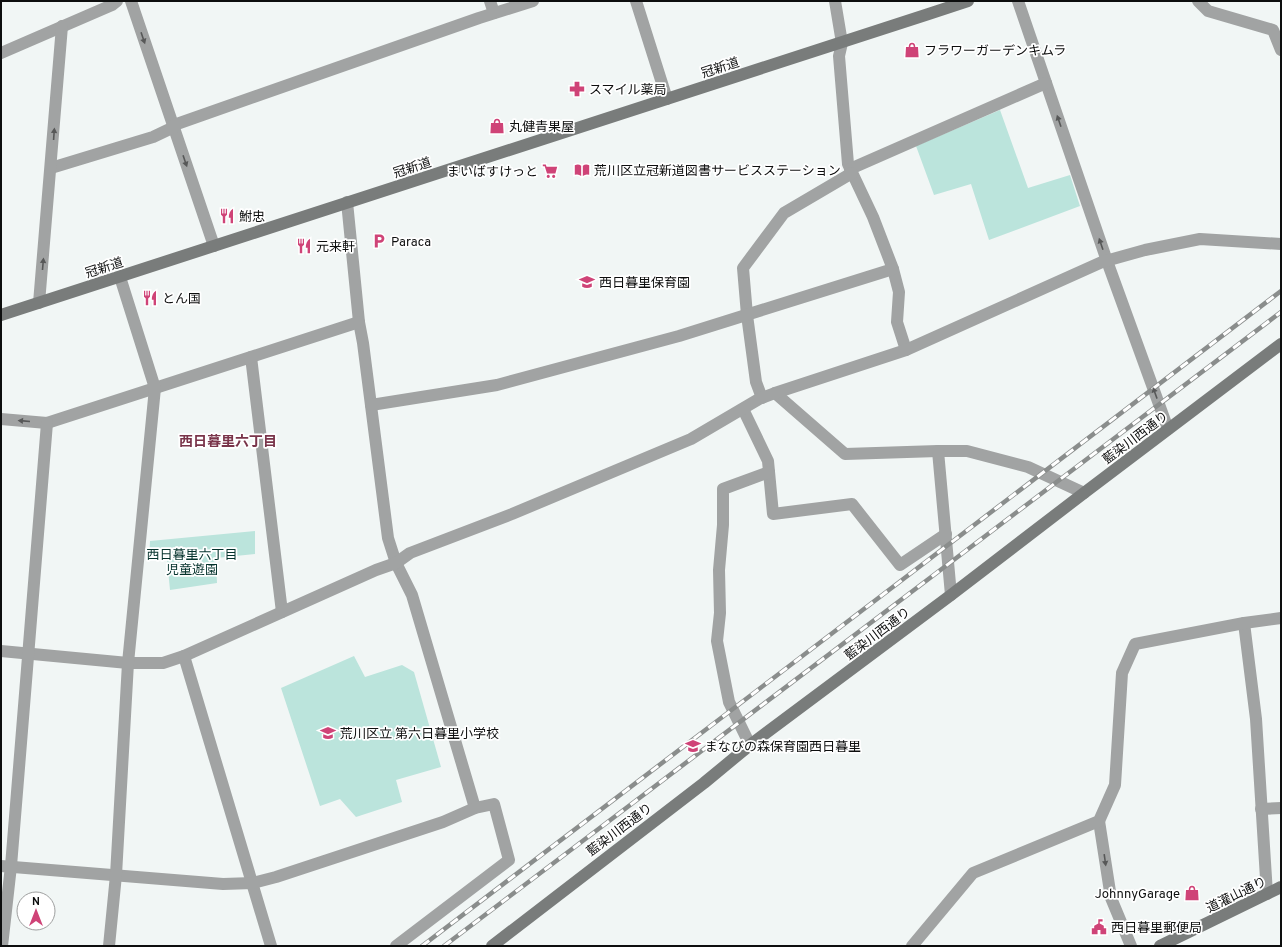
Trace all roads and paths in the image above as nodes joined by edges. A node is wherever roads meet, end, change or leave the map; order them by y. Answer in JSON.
{"nodes":[{"id":1,"x":117,"y":1,"type":"edge"},
{"id":2,"x":131,"y":1,"type":"edge"},
{"id":3,"x":490,"y":1,"type":"edge"},
{"id":4,"x":533,"y":1,"type":"edge"},
{"id":5,"x":636,"y":1,"type":"edge"},
{"id":6,"x":835,"y":1,"type":"edge"},
{"id":7,"x":968,"y":1,"type":"edge"},
{"id":8,"x":1018,"y":1,"type":"edge"},
{"id":9,"x":1198,"y":1,"type":"edge"},
{"id":10,"x":494,"y":13,"type":"junction"},
{"id":11,"x":62,"y":26,"type":"junction"},
{"id":12,"x":842,"y":43,"type":"junction"},
{"id":13,"x":1281,"y":50,"type":"edge"},
{"id":14,"x":1,"y":53,"type":"edge"},
{"id":15,"x":1046,"y":83,"type":"junction"},
{"id":16,"x":667,"y":99,"type":"junction"},
{"id":17,"x":174,"y":127,"type":"junction"},
{"id":18,"x":51,"y":168,"type":"junction"},
{"id":19,"x":851,"y":171,"type":"junction"},
{"id":20,"x":347,"y":202,"type":"junction"},
{"id":21,"x":1281,"y":244,"type":"edge"},
{"id":22,"x":214,"y":246,"type":"junction"},
{"id":23,"x":1107,"y":261,"type":"junction"},
{"id":24,"x":893,"y":269,"type":"junction"},
{"id":25,"x":120,"y":277,"type":"junction"},
{"id":26,"x":39,"y":303,"type":"junction"},
{"id":27,"x":1,"y":315,"type":"edge"},
{"id":28,"x":747,"y":315,"type":"junction"},
{"id":29,"x":359,"y":322,"type":"junction"},
{"id":30,"x":1281,"y":344,"type":"edge"},
{"id":31,"x":906,"y":350,"type":"junction"},
{"id":32,"x":252,"y":357,"type":"junction"},
{"id":33,"x":155,"y":388,"type":"junction"},
{"id":34,"x":775,"y":393,"type":"junction"},
{"id":35,"x":762,"y":398,"type":"junction"},
{"id":36,"x":371,"y":405,"type":"junction"},
{"id":37,"x":743,"y":409,"type":"junction"},
{"id":38,"x":1,"y":419,"type":"edge"},
{"id":39,"x":47,"y":423,"type":"junction"},
{"id":40,"x":1168,"y":429,"type":"junction"},
{"id":41,"x":938,"y":451,"type":"junction"},
{"id":42,"x":768,"y":472,"type":"junction"},
{"id":43,"x":1084,"y":493,"type":"junction"},
{"id":44,"x":946,"y":534,"type":"junction"},
{"id":45,"x":396,"y":563,"type":"junction"},
{"id":46,"x":951,"y":595,"type":"junction"},
{"id":47,"x":282,"y":612,"type":"junction"},
{"id":48,"x":1281,"y":618,"type":"edge"},
{"id":49,"x":1244,"y":623,"type":"junction"},
{"id":50,"x":1,"y":651,"type":"edge"},
{"id":51,"x":28,"y":654,"type":"junction"},
{"id":52,"x":184,"y":656,"type":"junction"},
{"id":53,"x":128,"y":663,"type":"junction"},
{"id":54,"x":750,"y":745,"type":"junction"},
{"id":55,"x":475,"y":808,"type":"junction"},
{"id":56,"x":1281,"y":808,"type":"edge"},
{"id":57,"x":1262,"y":809,"type":"junction"},
{"id":58,"x":1099,"y":821,"type":"junction"},
{"id":59,"x":6,"y":866,"type":"edge"},
{"id":60,"x":116,"y":875,"type":"junction"},
{"id":61,"x":253,"y":883,"type":"junction"},
{"id":62,"x":1281,"y":887,"type":"edge"},
{"id":63,"x":1267,"y":894,"type":"junction"},
{"id":64,"x":2,"y":946,"type":"edge"},
{"id":65,"x":109,"y":946,"type":"edge"},
{"id":66,"x":271,"y":946,"type":"edge"},
{"id":67,"x":396,"y":946,"type":"edge"},
{"id":68,"x":492,"y":946,"type":"edge"},
{"id":69,"x":912,"y":946,"type":"edge"},
{"id":70,"x":1131,"y":946,"type":"edge"},
{"id":71,"x":1160,"y":946,"type":"edge"}],
"edges":[{"from":1,"to":11,"type":"street"},
{"from":2,"to":17,"type":"street","one_way":true},
{"from":3,"to":10,"type":"street"},
{"from":4,"to":10,"type":"street"},
{"from":5,"to":16,"type":"street"},
{"from":6,"to":12,"type":"street"},
{"from":7,"to":12,"type":"street","name":"冠新道"},
{"from":8,"to":15,"type":"street"},
{"from":9,"to":13,"type":"street"},
{"from":10,"to":17,"type":"street"},
{"from":11,"to":14,"type":"street"},
{"from":18,"to":11,"type":"street","one_way":true},
{"from":12,"to":16,"type":"street","name":"冠新道"},
{"from":12,"to":19,"type":"street"},
{"from":15,"to":19,"type":"street"},
{"from":23,"to":15,"type":"street","one_way":true},
{"from":16,"to":20,"type":"street","name":"冠新道"},
{"from":17,"to":18,"type":"street"},
{"from":17,"to":22,"type":"street","one_way":true},
{"from":26,"to":18,"type":"street","one_way":true},
{"from":19,"to":24,"type":"street"},
{"from":19,"to":28,"type":"street"},
{"from":20,"to":22,"type":"street","name":"冠新道"},
{"from":20,"to":29,"type":"street"},
{"from":21,"to":23,"type":"street"},
{"from":22,"to":25,"type":"street","name":"冠新道"},
{"from":23,"to":31,"type":"street"},
{"from":40,"to":23,"type":"street","one_way":true},
{"from":24,"to":28,"type":"street"},
{"from":24,"to":31,"type":"street"},
{"from":25,"to":26,"type":"street","name":"冠新道"},
{"from":25,"to":33,"type":"street"},
{"from":26,"to":27,"type":"street","name":"冠新道"},
{"from":28,"to":35,"type":"street"},
{"from":28,"to":36,"type":"street"},
{"from":29,"to":32,"type":"street"},
{"from":29,"to":36,"type":"street"},
{"from":30,"to":40,"type":"street","name":"藍染川西通り"},
{"from":31,"to":34,"type":"street"},
{"from":32,"to":33,"type":"street"},
{"from":32,"to":47,"type":"street"},
{"from":33,"to":39,"type":"street"},
{"from":33,"to":53,"type":"street"},
{"from":34,"to":35,"type":"street"},
{"from":34,"to":41,"type":"street"},
{"from":35,"to":37,"type":"street"},
{"from":36,"to":45,"type":"street"},
{"from":37,"to":42,"type":"street"},
{"from":37,"to":45,"type":"street"},
{"from":39,"to":38,"type":"street","one_way":true},
{"from":39,"to":51,"type":"street"},
{"from":40,"to":43,"type":"street","name":"藍染川西通り"},
{"from":41,"to":43,"type":"street"},
{"from":41,"to":44,"type":"street"},
{"from":42,"to":44,"type":"street"},
{"from":42,"to":54,"type":"street"},
{"from":43,"to":46,"type":"street","name":"藍染川西通り"},
{"from":44,"to":46,"type":"street"},
{"from":45,"to":47,"type":"street"},
{"from":45,"to":55,"type":"street"},
{"from":46,"to":54,"type":"street","name":"藍染川西通り"},
{"from":47,"to":52,"type":"street"},
{"from":48,"to":49,"type":"street"},
{"from":49,"to":57,"type":"street"},
{"from":49,"to":58,"type":"street"},
{"from":50,"to":51,"type":"street"},
{"from":51,"to":53,"type":"street"},
{"from":51,"to":59,"type":"street"},
{"from":52,"to":53,"type":"street"},
{"from":52,"to":61,"type":"street"},
{"from":53,"to":60,"type":"street"},
{"from":54,"to":68,"type":"street","name":"藍染川西通り"},
{"from":55,"to":61,"type":"street"},
{"from":55,"to":67,"type":"street"},
{"from":56,"to":57,"type":"street"},
{"from":57,"to":63,"type":"street"},
{"from":58,"to":69,"type":"street"},
{"from":58,"to":70,"type":"street","one_way":true},
{"from":59,"to":60,"type":"street"},
{"from":59,"to":64,"type":"street"},
{"from":60,"to":61,"type":"street"},
{"from":60,"to":65,"type":"street"},
{"from":61,"to":66,"type":"street"},
{"from":62,"to":63,"type":"street","name":"道灌山通り"},
{"from":63,"to":71,"type":"street","name":"道灌山通り"}]}
